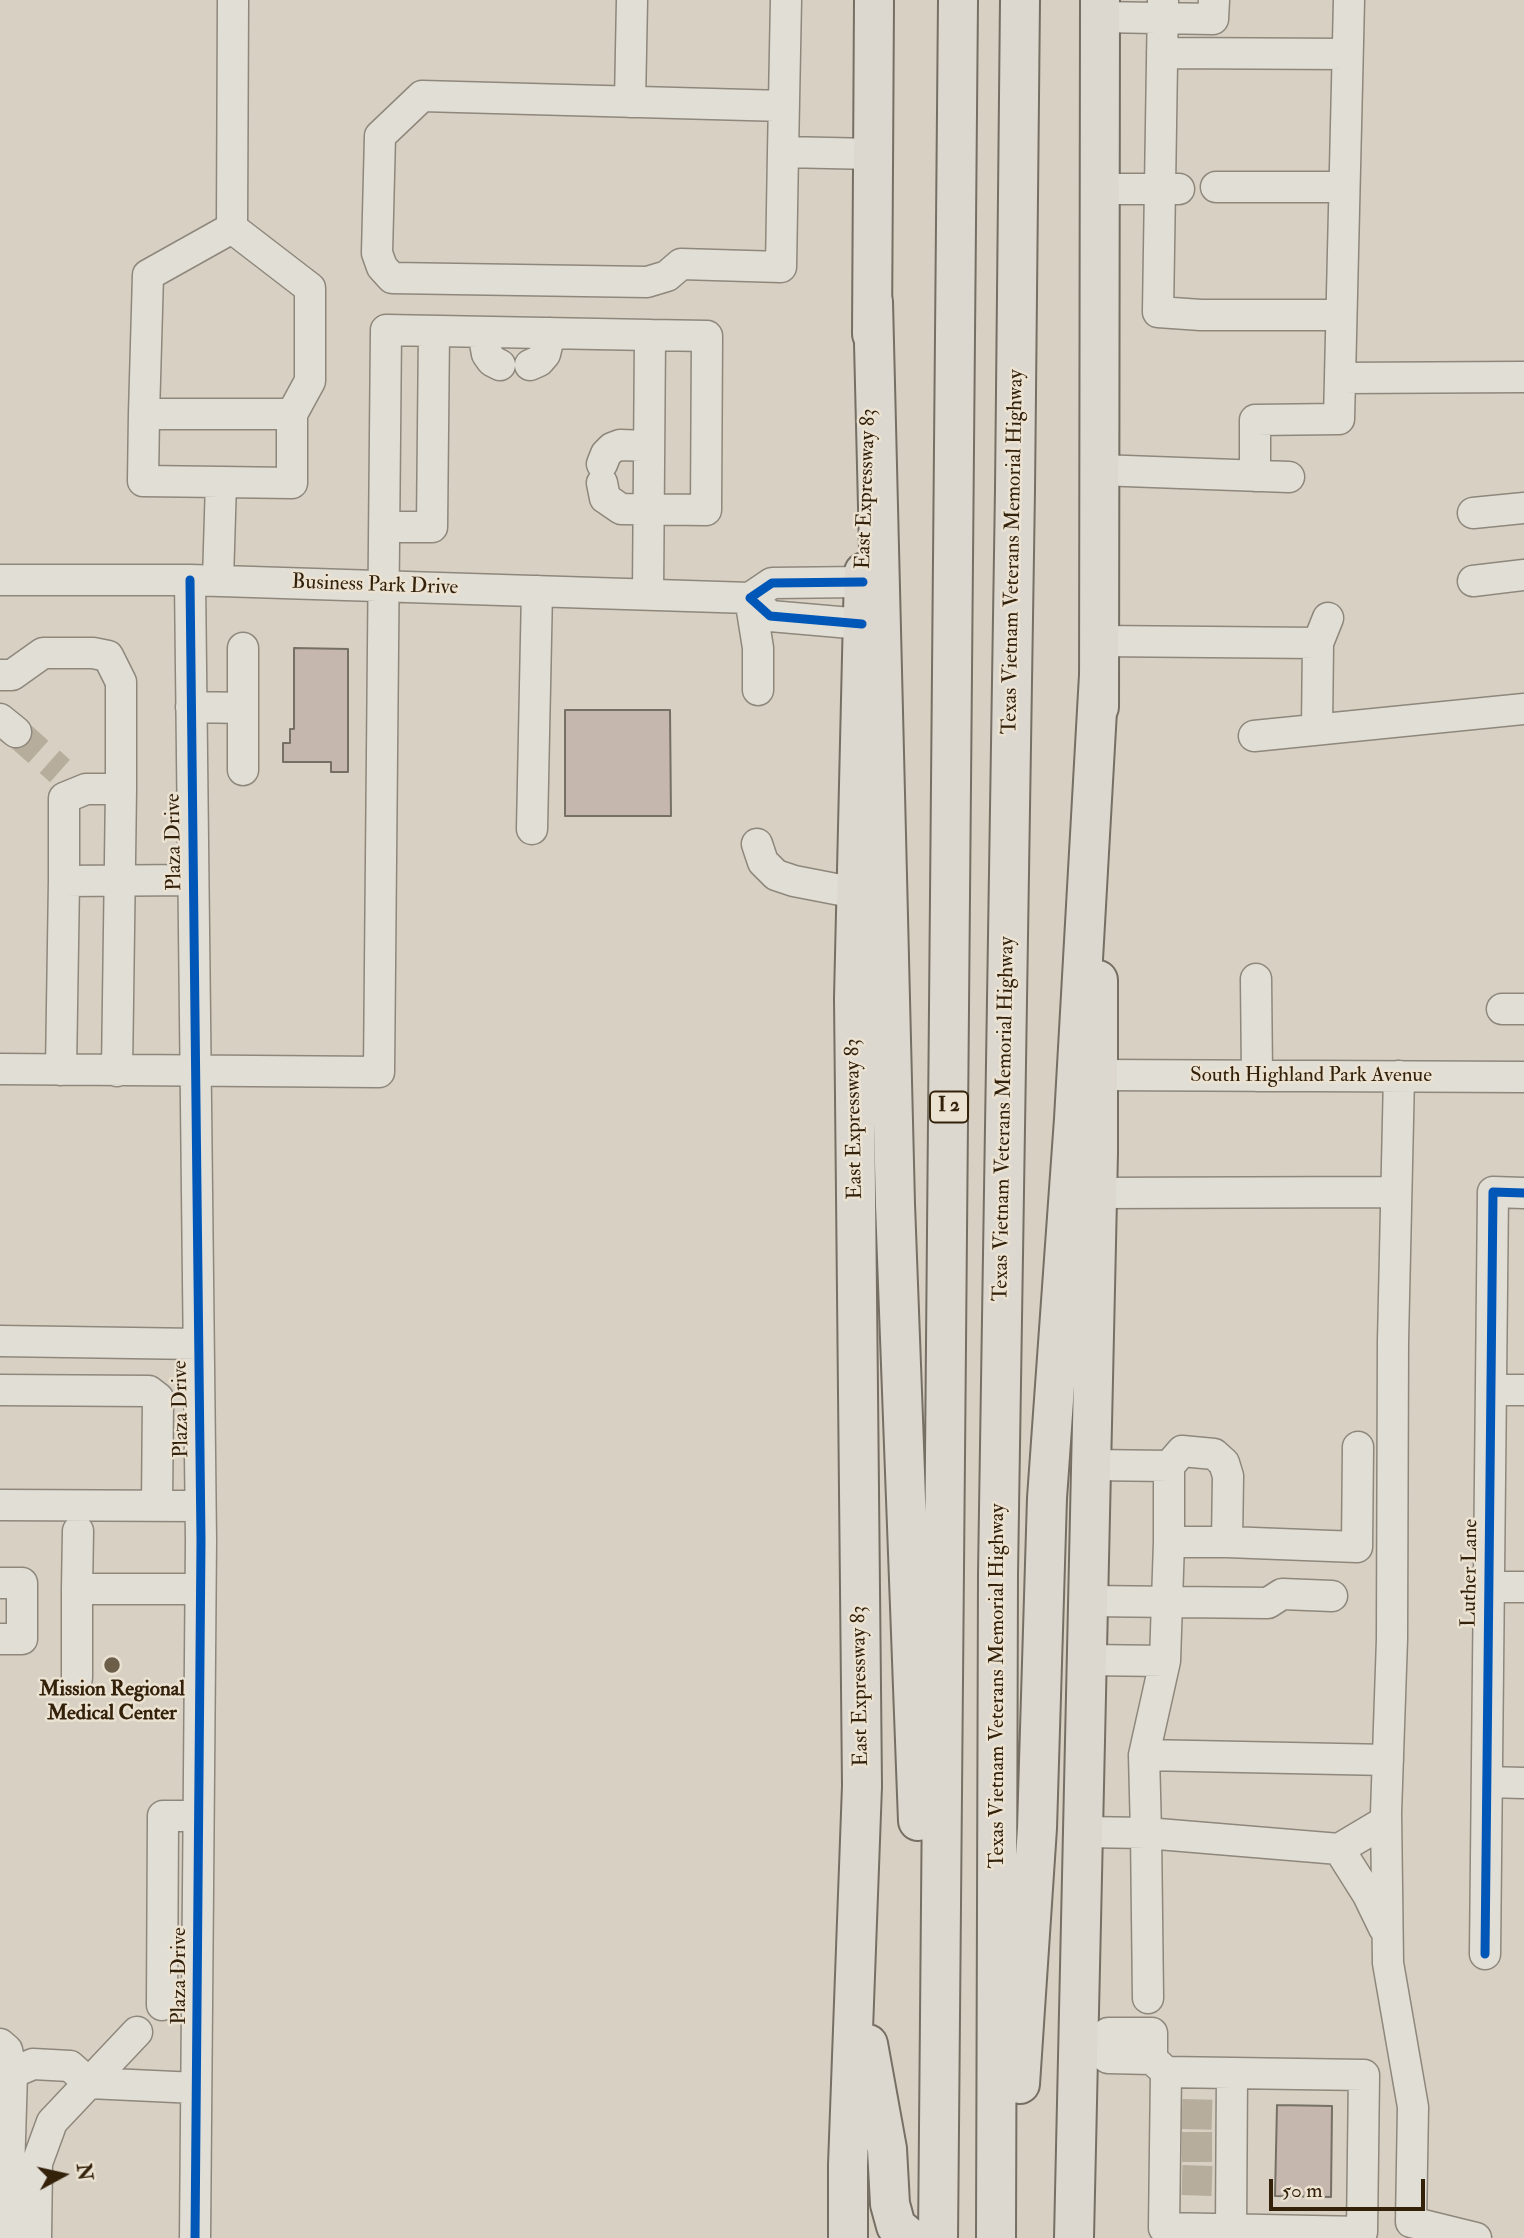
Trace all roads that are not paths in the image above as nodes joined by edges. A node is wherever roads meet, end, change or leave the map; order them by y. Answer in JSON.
{"nodes":[{"id":1,"x":233,"y":0,"type":"edge"},
{"id":2,"x":632,"y":0,"type":"edge"},
{"id":3,"x":786,"y":0,"type":"edge"},
{"id":4,"x":874,"y":0,"type":"edge"},
{"id":5,"x":958,"y":0,"type":"edge"},
{"id":6,"x":1020,"y":0,"type":"edge"},
{"id":7,"x":1213,"y":0,"type":"edge"},
{"id":8,"x":1349,"y":0,"type":"edge"},
{"id":9,"x":1100,"y":8,"type":"edge"},
{"id":10,"x":1162,"y":9,"type":"edge"},
{"id":11,"x":1162,"y":53,"type":"junction"},
{"id":12,"x":1348,"y":54,"type":"junction"},
{"id":13,"x":630,"y":102,"type":"junction"},
{"id":14,"x":784,"y":106,"type":"junction"},
{"id":15,"x":783,"y":152,"type":"junction"},
{"id":16,"x":874,"y":154,"type":"junction"},
{"id":17,"x":1216,"y":187,"type":"dead end"},
{"id":18,"x":1344,"y":187,"type":"junction"},
{"id":19,"x":1170,"y":188,"type":"junction"},
{"id":20,"x":1099,"y":189,"type":"junction"},
{"id":21,"x":232,"y":228,"type":"junction"},
{"id":22,"x":873,"y":302,"type":"junction"},
{"id":23,"x":1341,"y":315,"type":"junction"},
{"id":24,"x":434,"y":331,"type":"junction"},
{"id":25,"x":483,"y":332,"type":"junction"},
{"id":26,"x":550,"y":333,"type":"junction"},
{"id":27,"x":650,"y":335,"type":"junction"},
{"id":28,"x":500,"y":365,"type":"dead end"},
{"id":29,"x":530,"y":365,"type":"dead end"},
{"id":30,"x":1524,"y":377,"type":"edge"},
{"id":31,"x":1340,"y":378,"type":"junction"},
{"id":32,"x":144,"y":414,"type":"junction"},
{"id":33,"x":292,"y":414,"type":"junction"},
{"id":34,"x":649,"y":446,"type":"junction"},
{"id":35,"x":1099,"y":470,"type":"junction"},
{"id":36,"x":1255,"y":476,"type":"junction"},
{"id":37,"x":1289,"y":477,"type":"dead end"},
{"id":38,"x":221,"y":482,"type":"junction"},
{"id":39,"x":1524,"y":509,"type":"edge"},
{"id":40,"x":649,"y":510,"type":"junction"},
{"id":41,"x":1473,"y":513,"type":"dead end"},
{"id":42,"x":385,"y":527,"type":"junction"},
{"id":43,"x":1524,"y":575,"type":"edge"},
{"id":44,"x":0,"y":580,"type":"edge"},
{"id":45,"x":204,"y":580,"type":"junction"},
{"id":46,"x":1473,"y":581,"type":"dead end"},
{"id":47,"x":863,"y":582,"type":"junction"},
{"id":48,"x":384,"y":586,"type":"junction"},
{"id":49,"x":537,"y":591,"type":"junction"},
{"id":50,"x":648,"y":594,"type":"junction"},
{"id":51,"x":750,"y":597,"type":"junction"},
{"id":52,"x":862,"y":624,"type":"junction"},
{"id":53,"x":243,"y":648,"type":"dead end"},
{"id":54,"x":1099,"y":658,"type":"junction"},
{"id":55,"x":0,"y":675,"type":"edge"},
{"id":56,"x":758,"y":690,"type":"dead end"},
{"id":57,"x":191,"y":707,"type":"junction"},
{"id":58,"x":243,"y":708,"type":"junction"},
{"id":59,"x":1524,"y":709,"type":"edge"},
{"id":60,"x":1317,"y":728,"type":"junction"},
{"id":61,"x":1254,"y":736,"type":"dead end"},
{"id":62,"x":243,"y":770,"type":"dead end"},
{"id":63,"x":121,"y":789,"type":"junction"},
{"id":64,"x":532,"y":829,"type":"dead end"},
{"id":65,"x":757,"y":844,"type":"dead end"},
{"id":66,"x":193,"y":880,"type":"junction"},
{"id":67,"x":64,"y":881,"type":"junction"},
{"id":68,"x":119,"y":881,"type":"junction"},
{"id":69,"x":856,"y":893,"type":"junction"},
{"id":70,"x":1256,"y":979,"type":"dead end"},
{"id":71,"x":0,"y":1069,"type":"edge"},
{"id":72,"x":61,"y":1070,"type":"junction"},
{"id":73,"x":117,"y":1071,"type":"junction"},
{"id":74,"x":195,"y":1072,"type":"junction"},
{"id":75,"x":1098,"y":1075,"type":"junction"},
{"id":76,"x":1257,"y":1076,"type":"junction"},
{"id":77,"x":1399,"y":1076,"type":"junction"},
{"id":78,"x":1524,"y":1077,"type":"edge"},
{"id":79,"x":1097,"y":1192,"type":"junction"},
{"id":80,"x":1396,"y":1192,"type":"junction"},
{"id":81,"x":1524,"y":1193,"type":"edge"},
{"id":82,"x":0,"y":1341,"type":"edge"},
{"id":83,"x":198,"y":1344,"type":"junction"},
{"id":84,"x":0,"y":1390,"type":"edge"},
{"id":85,"x":1490,"y":1390,"type":"junction"},
{"id":86,"x":1524,"y":1390,"type":"edge"},
{"id":87,"x":1358,"y":1447,"type":"dead end"},
{"id":88,"x":1091,"y":1465,"type":"junction"},
{"id":89,"x":1169,"y":1466,"type":"junction"},
{"id":90,"x":0,"y":1505,"type":"edge"},
{"id":91,"x":157,"y":1506,"type":"junction"},
{"id":92,"x":200,"y":1506,"type":"junction"},
{"id":93,"x":78,"y":1531,"type":"dead end"},
{"id":94,"x":1169,"y":1542,"type":"junction"},
{"id":95,"x":1227,"y":1542,"type":"junction"},
{"id":96,"x":0,"y":1583,"type":"edge"},
{"id":97,"x":1489,"y":1587,"type":"junction"},
{"id":98,"x":1524,"y":1587,"type":"edge"},
{"id":99,"x":77,"y":1588,"type":"junction"},
{"id":100,"x":200,"y":1589,"type":"junction"},
{"id":101,"x":1332,"y":1596,"type":"dead end"},
{"id":102,"x":1088,"y":1601,"type":"junction"},
{"id":103,"x":1166,"y":1602,"type":"junction"},
{"id":104,"x":0,"y":1639,"type":"edge"},
{"id":105,"x":1087,"y":1660,"type":"junction"},
{"id":106,"x":1165,"y":1661,"type":"junction"},
{"id":107,"x":77,"y":1678,"type":"dead end"},
{"id":108,"x":1144,"y":1755,"type":"junction"},
{"id":109,"x":1388,"y":1760,"type":"junction"},
{"id":110,"x":1487,"y":1782,"type":"junction"},
{"id":111,"x":1524,"y":1783,"type":"edge"},
{"id":112,"x":198,"y":1816,"type":"junction"},
{"id":113,"x":1386,"y":1821,"type":"junction"},
{"id":114,"x":1083,"y":1832,"type":"junction"},
{"id":115,"x":1146,"y":1833,"type":"junction"},
{"id":116,"x":1339,"y":1849,"type":"junction"},
{"id":117,"x":1387,"y":1935,"type":"junction"},
{"id":118,"x":1485,"y":1954,"type":"dead end"},
{"id":119,"x":855,"y":1970,"type":"junction"},
{"id":120,"x":1148,"y":1998,"type":"dead end"},
{"id":121,"x":197,"y":2008,"type":"junction"},
{"id":122,"x":151,"y":2017,"type":"junction"},
{"id":123,"x":0,"y":2044,"type":"edge"},
{"id":124,"x":1085,"y":2045,"type":"junction"},
{"id":125,"x":1159,"y":2066,"type":"junction"},
{"id":126,"x":1232,"y":2073,"type":"junction"},
{"id":127,"x":6,"y":2077,"type":"edge"},
{"id":128,"x":89,"y":2082,"type":"junction"},
{"id":129,"x":196,"y":2088,"type":"junction"},
{"id":130,"x":1077,"y":2096,"type":"junction"},
{"id":131,"x":938,"y":2124,"type":"junction"},
{"id":132,"x":5,"y":2146,"type":"edge"},
{"id":133,"x":996,"y":2212,"type":"edge"},
{"id":134,"x":938,"y":2226,"type":"edge"},
{"id":135,"x":1231,"y":2229,"type":"junction"},
{"id":136,"x":1362,"y":2235,"type":"edge"},
{"id":137,"x":7,"y":2238,"type":"edge"},
{"id":138,"x":36,"y":2238,"type":"edge"},
{"id":139,"x":195,"y":2238,"type":"edge"},
{"id":140,"x":848,"y":2238,"type":"edge"},
{"id":141,"x":910,"y":2238,"type":"edge"},
{"id":142,"x":1047,"y":2238,"type":"edge"},
{"id":143,"x":1074,"y":2238,"type":"edge"},
{"id":144,"x":1476,"y":2238,"type":"edge"}],
"edges":[{"from":1,"to":21,"type":"street"},
{"from":2,"to":13,"type":"street"},
{"from":3,"to":14,"type":"street"},
{"from":4,"to":16,"type":"main road","name":"East Expressway 83"},
{"from":5,"to":131,"type":"main road","number":"I 2"},
{"from":6,"to":133,"type":"main road","name":"Texas Vietnam Veterans Memorial Highway"},
{"from":7,"to":10,"type":"street"},
{"from":8,"to":12,"type":"street"},
{"from":9,"to":10,"type":"street"},
{"from":9,"to":20,"type":"main road"},
{"from":10,"to":11,"type":"street"},
{"from":11,"to":12,"type":"street"},
{"from":11,"to":19,"type":"street"},
{"from":12,"to":18,"type":"street"},
{"from":13,"to":14,"type":"street"},
{"from":13,"to":15,"type":"street"},
{"from":14,"to":15,"type":"street"},
{"from":15,"to":16,"type":"street"},
{"from":16,"to":22,"type":"main road","name":"East Expressway 83"},
{"from":17,"to":18,"type":"street"},
{"from":18,"to":23,"type":"street"},
{"from":19,"to":20,"type":"street"},
{"from":19,"to":23,"type":"street"},
{"from":20,"to":35,"type":"main road"},
{"from":21,"to":32,"type":"street"},
{"from":21,"to":33,"type":"street"},
{"from":22,"to":47,"type":"main road","name":"East Expressway 83"},
{"from":22,"to":131,"type":"main road"},
{"from":23,"to":31,"type":"street"},
{"from":24,"to":25,"type":"street"},
{"from":24,"to":42,"type":"street"},
{"from":24,"to":42,"type":"street"},
{"from":25,"to":26,"type":"street"},
{"from":25,"to":28,"type":"street"},
{"from":26,"to":27,"type":"street"},
{"from":26,"to":29,"type":"street"},
{"from":27,"to":34,"type":"street"},
{"from":27,"to":40,"type":"street"},
{"from":30,"to":31,"type":"street"},
{"from":31,"to":36,"type":"street"},
{"from":32,"to":33,"type":"street"},
{"from":32,"to":38,"type":"street"},
{"from":33,"to":38,"type":"street"},
{"from":34,"to":40,"type":"street"},
{"from":34,"to":40,"type":"street"},
{"from":35,"to":36,"type":"street"},
{"from":35,"to":54,"type":"main road"},
{"from":36,"to":37,"type":"street"},
{"from":38,"to":45,"type":"street","name":"Plaza Drive"},
{"from":39,"to":41,"type":"street"},
{"from":40,"to":50,"type":"street"},
{"from":42,"to":48,"type":"street"},
{"from":43,"to":46,"type":"street"},
{"from":44,"to":45,"type":"street","name":"Business Park Drive"},
{"from":45,"to":48,"type":"street","name":"Business Park Drive"},
{"from":45,"to":57,"type":"street","name":"Plaza Drive"},
{"from":47,"to":51,"type":"street","name":"Business Park Drive"},
{"from":47,"to":52,"type":"main road","name":"East Expressway 83"},
{"from":48,"to":49,"type":"street","name":"Business Park Drive"},
{"from":48,"to":74,"type":"street"},
{"from":49,"to":50,"type":"street","name":"Business Park Drive"},
{"from":49,"to":64,"type":"street"},
{"from":50,"to":51,"type":"street","name":"Business Park Drive"},
{"from":51,"to":52,"type":"street"},
{"from":51,"to":56,"type":"street"},
{"from":52,"to":69,"type":"main road","name":"East Expressway 83"},
{"from":53,"to":58,"type":"street"},
{"from":54,"to":60,"type":"street"},
{"from":54,"to":75,"type":"main road"},
{"from":54,"to":133,"type":"main road"},
{"from":55,"to":63,"type":"street"},
{"from":57,"to":58,"type":"street"},
{"from":57,"to":66,"type":"street","name":"Plaza Drive"},
{"from":58,"to":62,"type":"street"},
{"from":59,"to":60,"type":"street"},
{"from":60,"to":61,"type":"street"},
{"from":63,"to":67,"type":"street"},
{"from":63,"to":68,"type":"street"},
{"from":65,"to":69,"type":"street"},
{"from":66,"to":68,"type":"street"},
{"from":66,"to":74,"type":"street","name":"Plaza Drive"},
{"from":67,"to":68,"type":"street"},
{"from":67,"to":72,"type":"street"},
{"from":68,"to":73,"type":"street"},
{"from":69,"to":119,"type":"main road","name":"East Expressway 83"},
{"from":70,"to":76,"type":"street"},
{"from":71,"to":72,"type":"street"},
{"from":72,"to":73,"type":"street"},
{"from":73,"to":74,"type":"street"},
{"from":74,"to":83,"type":"street","name":"Plaza Drive"},
{"from":75,"to":76,"type":"street","name":"South Highland Park Avenue"},
{"from":75,"to":79,"type":"main road"},
{"from":76,"to":77,"type":"street","name":"South Highland Park Avenue"},
{"from":77,"to":78,"type":"street","name":"South Highland Park Avenue"},
{"from":77,"to":80,"type":"street"},
{"from":79,"to":80,"type":"street"},
{"from":79,"to":88,"type":"main road"},
{"from":80,"to":109,"type":"street"},
{"from":81,"to":85,"type":"street","name":"Luther Lane"},
{"from":82,"to":83,"type":"street"},
{"from":83,"to":92,"type":"street","name":"Plaza Drive"},
{"from":84,"to":91,"type":"street"},
{"from":85,"to":86,"type":"street"},
{"from":85,"to":97,"type":"street","name":"Luther Lane"},
{"from":87,"to":95,"type":"street"},
{"from":88,"to":89,"type":"street"},
{"from":88,"to":102,"type":"main road"},
{"from":89,"to":94,"type":"street"},
{"from":89,"to":95,"type":"street"},
{"from":90,"to":91,"type":"street"},
{"from":91,"to":92,"type":"street"},
{"from":92,"to":100,"type":"street","name":"Plaza Drive"},
{"from":93,"to":99,"type":"street"},
{"from":94,"to":95,"type":"street"},
{"from":94,"to":103,"type":"street"},
{"from":96,"to":104,"type":"street"},
{"from":97,"to":98,"type":"street"},
{"from":97,"to":110,"type":"street","name":"Luther Lane"},
{"from":99,"to":100,"type":"street"},
{"from":99,"to":107,"type":"street"},
{"from":100,"to":112,"type":"street","name":"Plaza Drive"},
{"from":101,"to":103,"type":"street"},
{"from":102,"to":103,"type":"street"},
{"from":102,"to":105,"type":"main road"},
{"from":103,"to":106,"type":"street"},
{"from":105,"to":106,"type":"street"},
{"from":105,"to":114,"type":"main road"},
{"from":106,"to":108,"type":"street"},
{"from":108,"to":109,"type":"street"},
{"from":108,"to":115,"type":"street"},
{"from":109,"to":113,"type":"street"},
{"from":110,"to":111,"type":"street"},
{"from":110,"to":118,"type":"street","name":"Luther Lane"},
{"from":112,"to":121,"type":"street","name":"Plaza Drive"},
{"from":112,"to":122,"type":"street"},
{"from":113,"to":116,"type":"street"},
{"from":113,"to":117,"type":"street"},
{"from":114,"to":115,"type":"street"},
{"from":114,"to":124,"type":"main road"},
{"from":115,"to":116,"type":"street"},
{"from":115,"to":120,"type":"street"},
{"from":116,"to":117,"type":"street"},
{"from":117,"to":144,"type":"street"},
{"from":119,"to":140,"type":"main road","name":"East Expressway 83"},
{"from":119,"to":141,"type":"main road"},
{"from":121,"to":122,"type":"street"},
{"from":121,"to":129,"type":"street","name":"Plaza Drive"},
{"from":122,"to":128,"type":"street"},
{"from":123,"to":127,"type":"street"},
{"from":124,"to":125,"type":"street"},
{"from":124,"to":130,"type":"main road"},
{"from":125,"to":126,"type":"street"},
{"from":125,"to":135,"type":"street"},
{"from":126,"to":135,"type":"street"},
{"from":126,"to":136,"type":"street"},
{"from":127,"to":128,"type":"street"},
{"from":127,"to":132,"type":"street"},
{"from":128,"to":129,"type":"street"},
{"from":128,"to":138,"type":"street"},
{"from":129,"to":139,"type":"street","name":"Plaza Drive"},
{"from":130,"to":142,"type":"main road"},
{"from":130,"to":143,"type":"main road"},
{"from":131,"to":134,"type":"main road","number":"I 2"},
{"from":132,"to":137,"type":"street"},
{"from":135,"to":136,"type":"street"}]}
